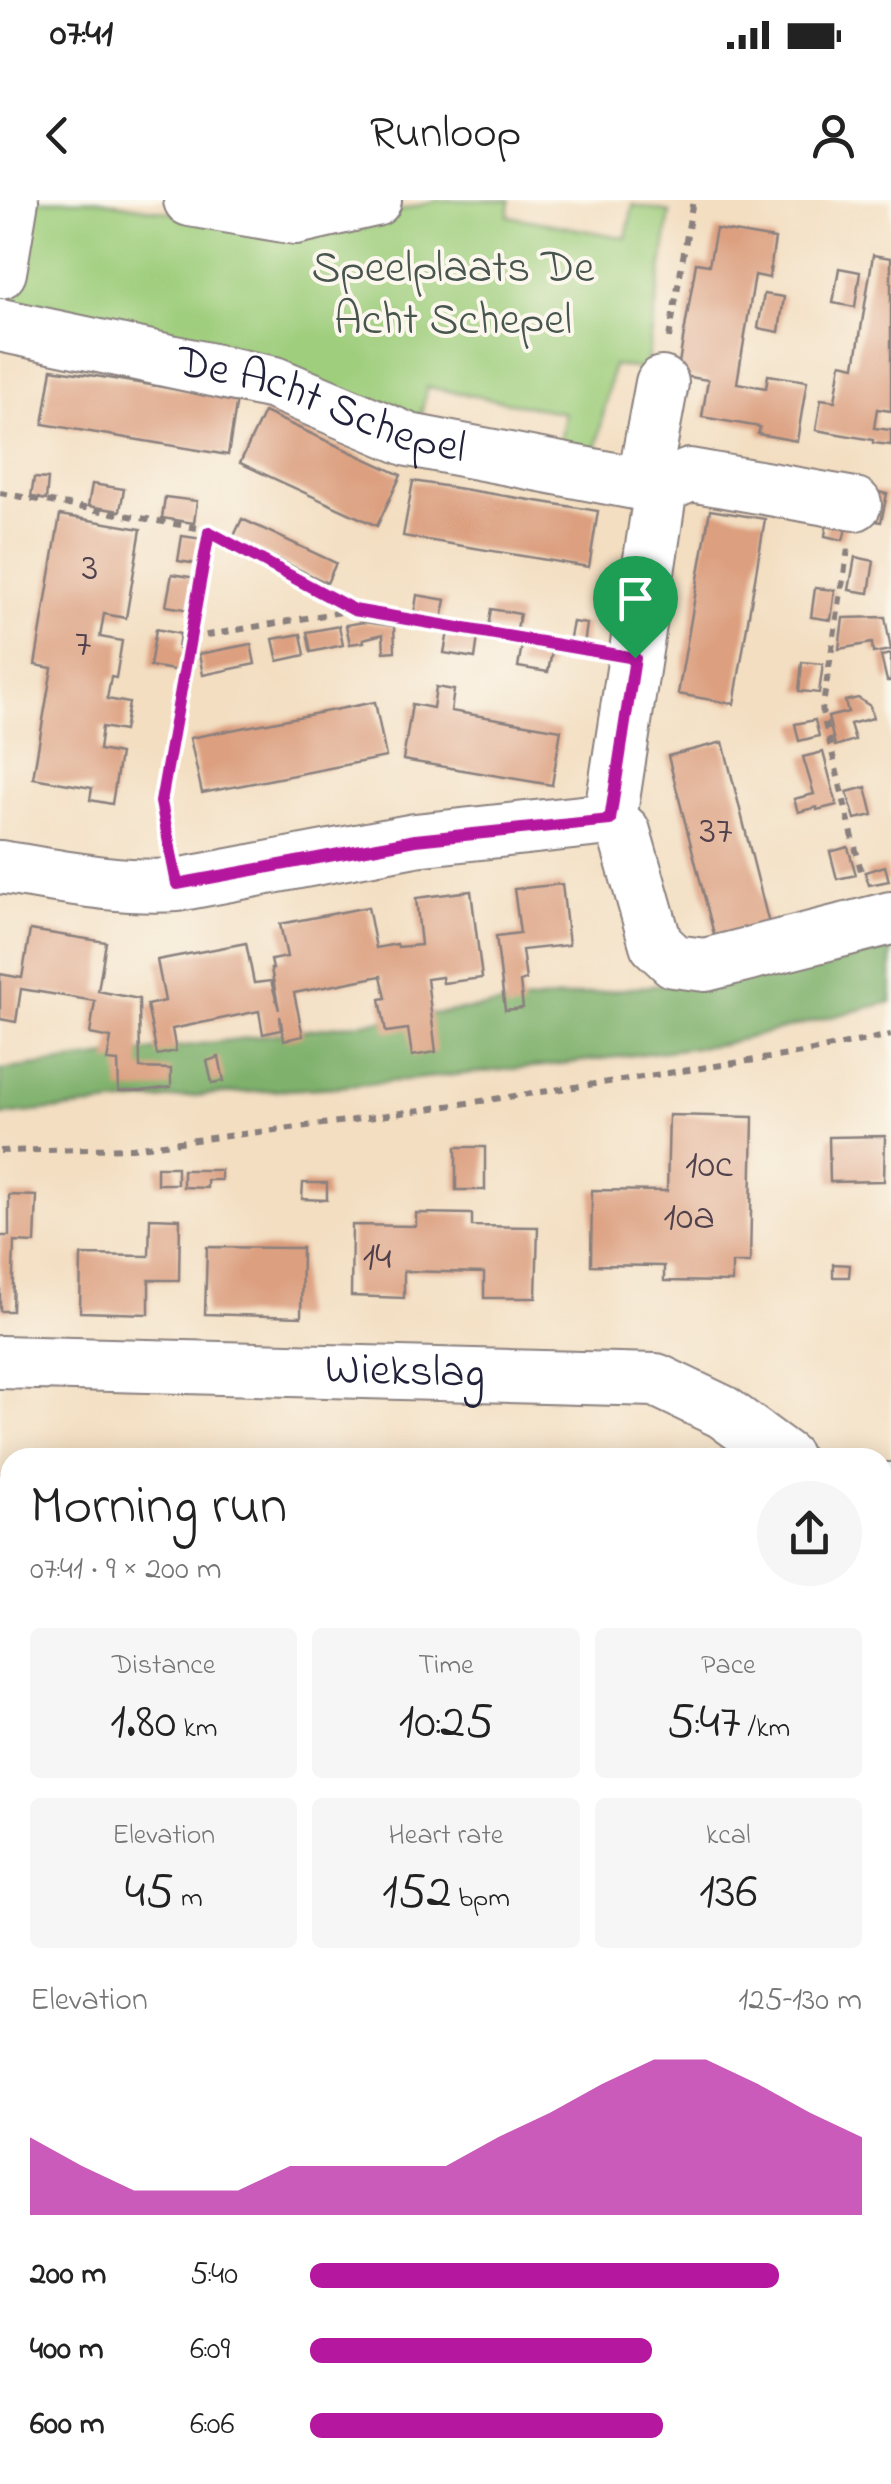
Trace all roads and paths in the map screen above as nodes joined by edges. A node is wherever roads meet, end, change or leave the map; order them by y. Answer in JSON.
{"nodes":[{"id":1,"x":190,"y":200,"type":"edge"},
{"id":2,"x":375,"y":200,"type":"edge"},
{"id":3,"x":693,"y":200,"type":"edge"},
{"id":4,"x":0,"y":325,"type":"edge"},
{"id":5,"x":662,"y":384,"type":"joint"},
{"id":6,"x":652,"y":486,"type":"junction"},
{"id":7,"x":0,"y":494,"type":"edge"},
{"id":8,"x":855,"y":504,"type":"joint"},
{"id":9,"x":209,"y":532,"type":"junction"},
{"id":10,"x":354,"y":610,"type":"junction"},
{"id":11,"x":190,"y":638,"type":"junction"},
{"id":12,"x":635,"y":658,"type":"junction"},
{"id":13,"x":610,"y":820,"type":"junction"},
{"id":14,"x":0,"y":867,"type":"edge"},
{"id":15,"x":177,"y":884,"type":"junction"},
{"id":16,"x":882,"y":920,"type":"edge"},
{"id":17,"x":891,"y":1035,"type":"edge"},
{"id":18,"x":0,"y":1150,"type":"edge"},
{"id":19,"x":0,"y":1362,"type":"edge"},
{"id":20,"x":772,"y":1448,"type":"edge"}],
"edges":[{"from":1,"to":2,"type":"street"},
{"from":3,"to":5,"type":"path"},
{"from":4,"to":6,"type":"street","name":"De Acht Schepel"},
{"from":5,"to":6,"type":"street"},
{"from":6,"to":8,"type":"street","name":"De Acht Schepel"},
{"from":6,"to":12,"type":"street"},
{"from":7,"to":9,"type":"path"},
{"from":8,"to":16,"type":"path"},
{"from":9,"to":10,"type":"path"},
{"from":9,"to":11,"type":"path"},
{"from":10,"to":11,"type":"path"},
{"from":10,"to":12,"type":"path"},
{"from":11,"to":15,"type":"path"},
{"from":12,"to":13,"type":"street"},
{"from":13,"to":15,"type":"street"},
{"from":13,"to":16,"type":"street"},
{"from":14,"to":15,"type":"street"},
{"from":17,"to":18,"type":"path"},
{"from":19,"to":20,"type":"street","name":"Wiekslag"}]}
